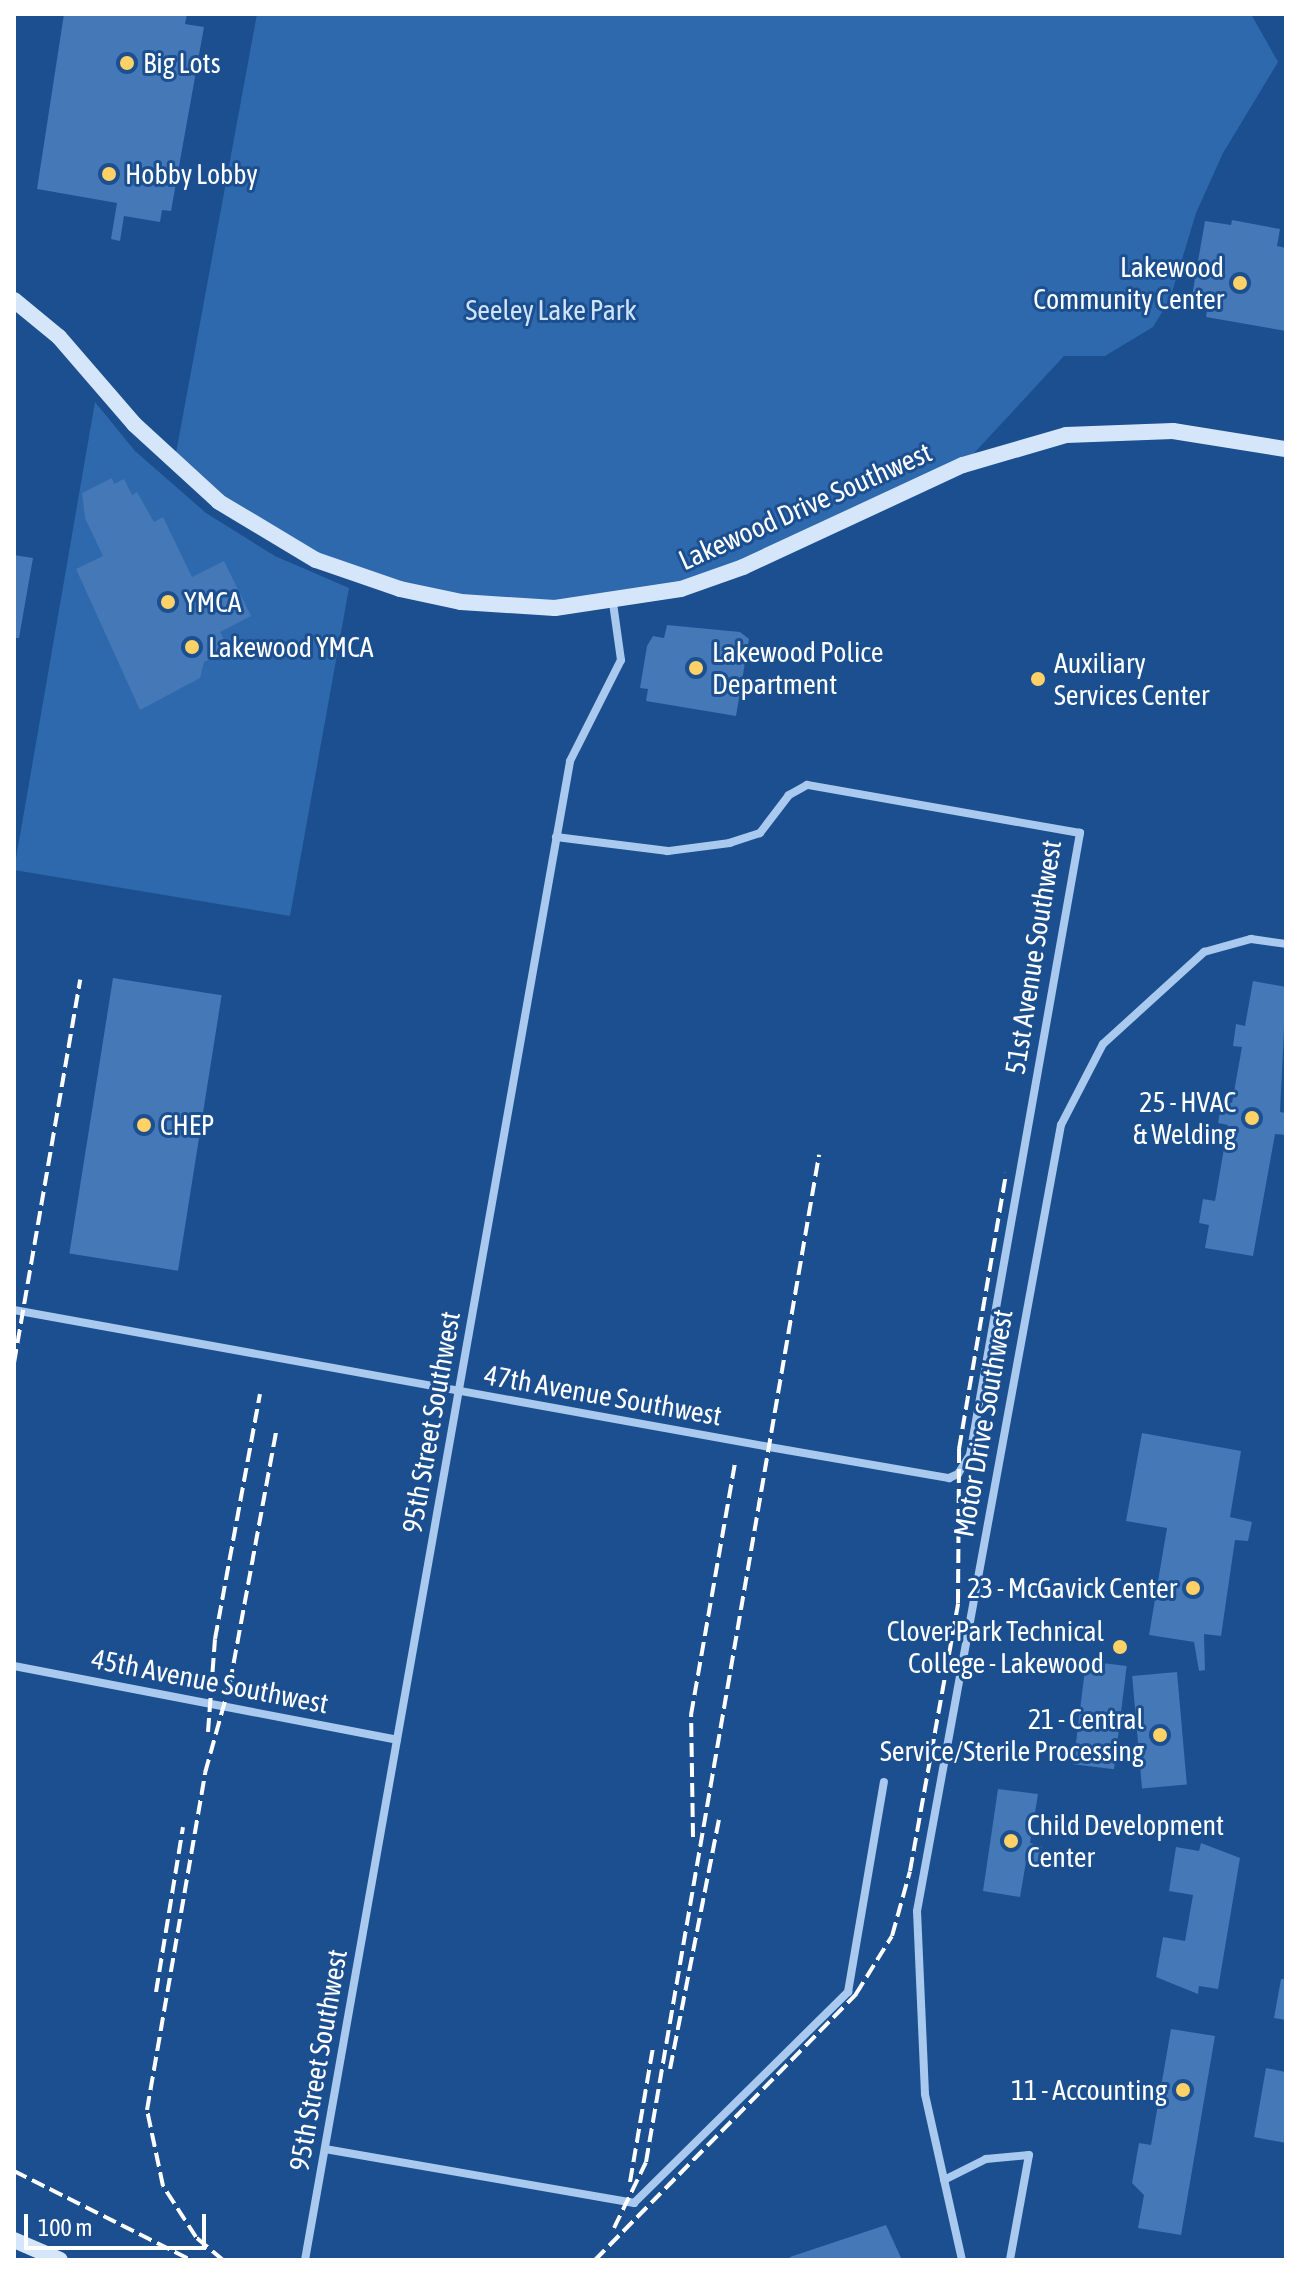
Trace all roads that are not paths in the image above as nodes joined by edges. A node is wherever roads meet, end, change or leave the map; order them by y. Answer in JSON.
{"nodes":[{"id":1,"x":14,"y":300,"type":"edge"},
{"id":2,"x":1286,"y":449,"type":"edge"},
{"id":3,"x":613,"y":603,"type":"junction"},
{"id":4,"x":556,"y":837,"type":"junction"},
{"id":5,"x":1286,"y":944,"type":"edge"},
{"id":6,"x":14,"y":1310,"type":"edge"},
{"id":7,"x":460,"y":1391,"type":"junction"},
{"id":8,"x":949,"y":1478,"type":"joint"},
{"id":9,"x":14,"y":1666,"type":"edge"},
{"id":10,"x":397,"y":1740,"type":"junction"},
{"id":11,"x":884,"y":1782,"type":"dead end"},
{"id":12,"x":325,"y":2149,"type":"junction"},
{"id":13,"x":944,"y":2180,"type":"junction"},
{"id":14,"x":14,"y":2240,"type":"edge"},
{"id":15,"x":60,"y":2260,"type":"edge"},
{"id":16,"x":305,"y":2260,"type":"edge"},
{"id":17,"x":962,"y":2260,"type":"edge"},
{"id":18,"x":1010,"y":2260,"type":"edge"}],
"edges":[{"from":1,"to":3,"type":"main road","name":"Lakewood Drive Southwest"},
{"from":2,"to":3,"type":"main road","name":"Lakewood Drive Southwest"},
{"from":3,"to":4,"type":"street","name":"95th Street Southwest"},
{"from":4,"to":7,"type":"street","name":"95th Street Southwest"},
{"from":4,"to":8,"type":"street","name":"51st Avenue Southwest"},
{"from":5,"to":13,"type":"street","name":"Motor Drive Southwest"},
{"from":6,"to":7,"type":"street","name":"47th Avenue Southwest"},
{"from":7,"to":8,"type":"street","name":"47th Avenue Southwest"},
{"from":7,"to":10,"type":"street","name":"95th Street Southwest"},
{"from":9,"to":10,"type":"street","name":"45th Avenue Southwest"},
{"from":10,"to":12,"type":"street","name":"95th Street Southwest"},
{"from":11,"to":12,"type":"street"},
{"from":12,"to":16,"type":"street","name":"95th Street Southwest"},
{"from":13,"to":17,"type":"street","name":"Motor Drive Southwest"},
{"from":13,"to":18,"type":"street"},
{"from":14,"to":15,"type":"main road"}]}
